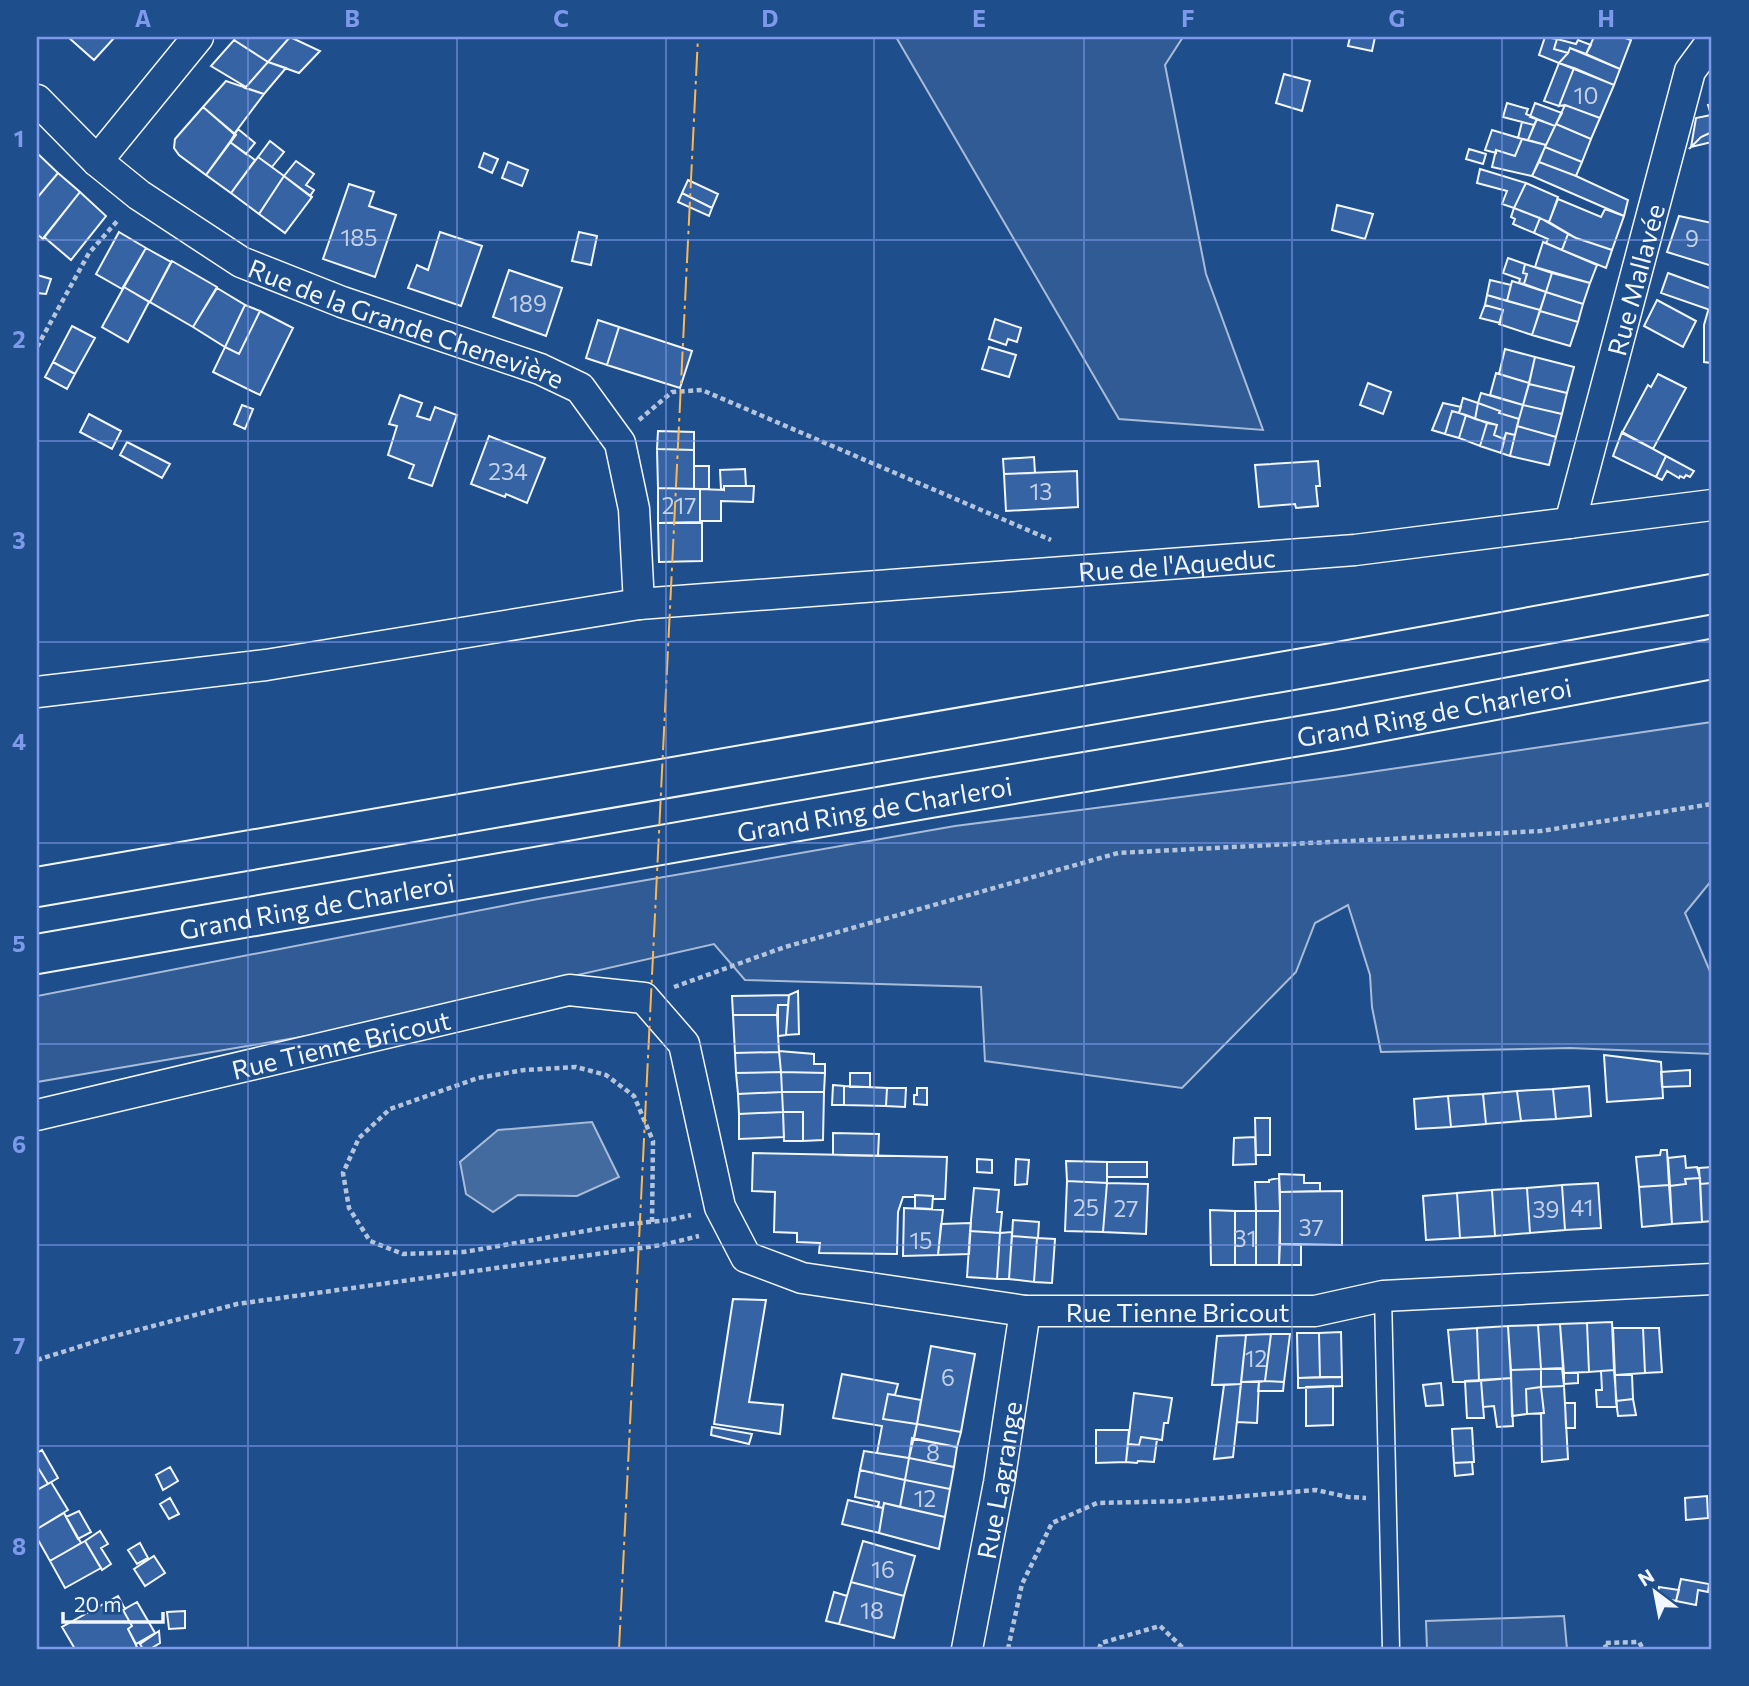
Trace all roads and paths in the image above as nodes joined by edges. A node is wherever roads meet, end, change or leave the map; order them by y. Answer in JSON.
{"nodes":[{"id":1,"x":198,"y":37,"type":"edge"},
{"id":2,"x":1712,"y":41,"type":"edge"},
{"id":3,"x":37,"y":100,"type":"edge"},
{"id":4,"x":97,"y":161,"type":"junction"},
{"id":5,"x":139,"y":195,"type":"junction"},
{"id":6,"x":37,"y":348,"type":"edge"},
{"id":7,"x":620,"y":443,"type":"junction"},
{"id":8,"x":1712,"y":505,"type":"edge"},
{"id":9,"x":1570,"y":523,"type":"junction"},
{"id":10,"x":1053,"y":541,"type":"dead end"},
{"id":11,"x":1712,"y":594,"type":"edge"},
{"id":12,"x":639,"y":604,"type":"junction"},
{"id":13,"x":1712,"y":659,"type":"edge"},
{"id":14,"x":37,"y":692,"type":"edge"},
{"id":15,"x":1712,"y":804,"type":"edge"},
{"id":16,"x":37,"y":887,"type":"edge"},
{"id":17,"x":37,"y":954,"type":"edge"},
{"id":18,"x":644,"y":998,"type":"junction"},
{"id":19,"x":37,"y":1115,"type":"edge"},
{"id":20,"x":725,"y":1218,"type":"junction"},
{"id":21,"x":652,"y":1222,"type":"junction"},
{"id":22,"x":1712,"y":1279,"type":"edge"},
{"id":23,"x":1383,"y":1296,"type":"junction"},
{"id":24,"x":1025,"y":1311,"type":"junction"},
{"id":25,"x":37,"y":1360,"type":"edge"},
{"id":26,"x":1387,"y":1499,"type":"junction"},
{"id":27,"x":967,"y":1649,"type":"edge"},
{"id":28,"x":1008,"y":1649,"type":"edge"},
{"id":29,"x":1099,"y":1649,"type":"edge"},
{"id":30,"x":1184,"y":1649,"type":"edge"},
{"id":31,"x":1391,"y":1649,"type":"edge"},
{"id":32,"x":1607,"y":1649,"type":"edge"},
{"id":33,"x":1643,"y":1649,"type":"edge"}],
"edges":[{"from":1,"to":4,"type":"street"},
{"from":2,"to":9,"type":"street","name":"Rue Mallavée"},
{"from":3,"to":4,"type":"street","name":"Rue de la Grande Chenevière"},
{"from":4,"to":5,"type":"street","name":"Rue de la Grande Chenevière"},
{"from":5,"to":6,"type":"path"},
{"from":5,"to":7,"type":"street","name":"Rue de la Grande Chenevière"},
{"from":7,"to":10,"type":"path"},
{"from":7,"to":12,"type":"street","name":"Rue de la Grande Chenevière"},
{"from":8,"to":9,"type":"street","name":"Rue de l'Aqueduc"},
{"from":9,"to":12,"type":"street","name":"Rue de l'Aqueduc"},
{"from":11,"to":16,"type":"highway"},
{"from":12,"to":14,"type":"street"},
{"from":13,"to":17,"type":"highway","name":"Grand Ring de Charleroi"},
{"from":15,"to":18,"type":"path"},
{"from":18,"to":19,"type":"street","name":"Rue Tienne Bricout"},
{"from":18,"to":20,"type":"street","name":"Rue Tienne Bricout"},
{"from":20,"to":21,"type":"path"},
{"from":20,"to":24,"type":"street","name":"Rue Tienne Bricout"},
{"from":20,"to":25,"type":"path"},
{"from":21,"to":21,"type":"path"},
{"from":22,"to":23,"type":"street","name":"Rue Tienne Bricout"},
{"from":23,"to":24,"type":"street","name":"Rue Tienne Bricout"},
{"from":23,"to":26,"type":"lane"},
{"from":24,"to":27,"type":"street","name":"Rue Lagrange"},
{"from":26,"to":28,"type":"path"},
{"from":26,"to":31,"type":"lane"},
{"from":29,"to":30,"type":"path"},
{"from":32,"to":33,"type":"path"}]}
